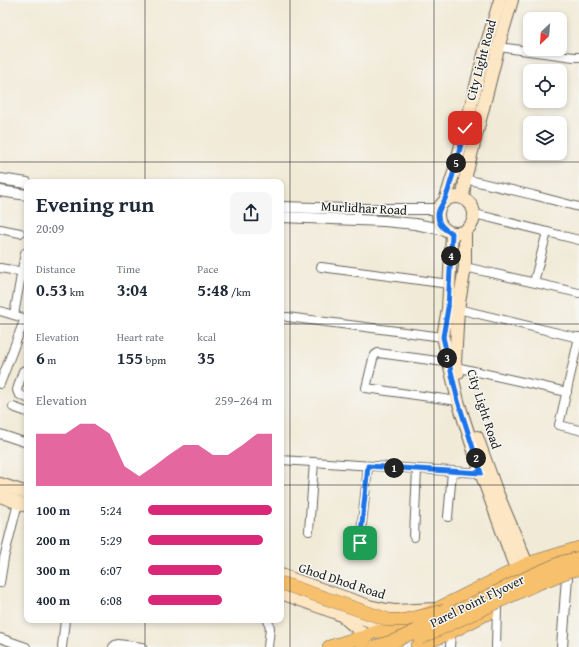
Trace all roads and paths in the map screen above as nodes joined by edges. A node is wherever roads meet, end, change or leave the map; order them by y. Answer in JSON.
{"nodes":[{"id":1,"x":500,"y":0,"type":"edge"},
{"id":2,"x":512,"y":0,"type":"edge"},
{"id":3,"x":498,"y":47,"type":"junction"},
{"id":4,"x":579,"y":57,"type":"edge"},
{"id":5,"x":0,"y":179,"type":"edge"},
{"id":6,"x":465,"y":179,"type":"junction"},
{"id":7,"x":24,"y":183,"type":"edge"},
{"id":8,"x":0,"y":190,"type":"edge"},
{"id":9,"x":24,"y":194,"type":"edge"},
{"id":10,"x":463,"y":198,"type":"junction"},
{"id":11,"x":442,"y":205,"type":"junction"},
{"id":12,"x":284,"y":207,"type":"edge"},
{"id":13,"x":579,"y":207,"type":"edge"},
{"id":14,"x":475,"y":214,"type":"junction"},
{"id":15,"x":284,"y":217,"type":"edge"},
{"id":16,"x":0,"y":229,"type":"edge"},
{"id":17,"x":448,"y":232,"type":"junction"},
{"id":18,"x":465,"y":232,"type":"junction"},
{"id":19,"x":547,"y":232,"type":"junction"},
{"id":20,"x":20,"y":233,"type":"dead end"},
{"id":21,"x":579,"y":240,"type":"edge"},
{"id":22,"x":24,"y":259,"type":"edge"},
{"id":23,"x":321,"y":267,"type":"dead end"},
{"id":24,"x":465,"y":267,"type":"junction"},
{"id":25,"x":0,"y":268,"type":"edge"},
{"id":26,"x":18,"y":271,"type":"dead end"},
{"id":27,"x":534,"y":282,"type":"junction"},
{"id":28,"x":449,"y":284,"type":"junction"},
{"id":29,"x":579,"y":292,"type":"edge"},
{"id":30,"x":458,"y":309,"type":"junction"},
{"id":31,"x":0,"y":311,"type":"edge"},
{"id":32,"x":14,"y":315,"type":"junction"},
{"id":33,"x":287,"y":317,"type":"dead end"},
{"id":34,"x":24,"y":318,"type":"edge"},
{"id":35,"x":24,"y":324,"type":"edge"},
{"id":36,"x":443,"y":337,"type":"junction"},
{"id":37,"x":579,"y":337,"type":"edge"},
{"id":38,"x":453,"y":364,"type":"junction"},
{"id":39,"x":24,"y":370,"type":"edge"},
{"id":40,"x":575,"y":371,"type":"edge"},
{"id":41,"x":0,"y":384,"type":"edge"},
{"id":42,"x":566,"y":392,"type":"junction"},
{"id":43,"x":24,"y":396,"type":"edge"},
{"id":44,"x":458,"y":401,"type":"junction"},
{"id":45,"x":13,"y":407,"type":"dead end"},
{"id":46,"x":24,"y":411,"type":"edge"},
{"id":47,"x":579,"y":430,"type":"edge"},
{"id":48,"x":0,"y":434,"type":"edge"},
{"id":49,"x":579,"y":434,"type":"edge"},
{"id":50,"x":24,"y":442,"type":"edge"},
{"id":51,"x":284,"y":460,"type":"edge"},
{"id":52,"x":314,"y":462,"type":"junction"},
{"id":53,"x":368,"y":466,"type":"junction"},
{"id":54,"x":417,"y":469,"type":"junction"},
{"id":55,"x":452,"y":472,"type":"junction"},
{"id":56,"x":481,"y":473,"type":"junction"},
{"id":57,"x":0,"y":484,"type":"edge"},
{"id":58,"x":24,"y":492,"type":"edge"},
{"id":59,"x":0,"y":496,"type":"edge"},
{"id":60,"x":23,"y":504,"type":"edge"},
{"id":61,"x":448,"y":517,"type":"dead end"},
{"id":62,"x":309,"y":531,"type":"dead end"},
{"id":63,"x":414,"y":537,"type":"dead end"},
{"id":64,"x":360,"y":543,"type":"dead end"},
{"id":65,"x":579,"y":548,"type":"edge"},
{"id":66,"x":579,"y":558,"type":"edge"},
{"id":67,"x":521,"y":567,"type":"junction"},
{"id":68,"x":579,"y":569,"type":"edge"},
{"id":69,"x":573,"y":575,"type":"edge"},
{"id":70,"x":284,"y":576,"type":"edge"},
{"id":71,"x":0,"y":583,"type":"edge"},
{"id":72,"x":284,"y":584,"type":"edge"},
{"id":73,"x":532,"y":592,"type":"junction"},
{"id":74,"x":284,"y":594,"type":"edge"},
{"id":75,"x":466,"y":606,"type":"junction"},
{"id":76,"x":497,"y":608,"type":"junction"},
{"id":77,"x":437,"y":609,"type":"junction"},
{"id":78,"x":338,"y":614,"type":"junction"},
{"id":79,"x":65,"y":623,"type":"edge"},
{"id":80,"x":270,"y":623,"type":"edge"},
{"id":81,"x":455,"y":630,"type":"junction"},
{"id":82,"x":383,"y":632,"type":"junction"},
{"id":83,"x":0,"y":638,"type":"edge"},
{"id":84,"x":364,"y":640,"type":"edge"},
{"id":85,"x":26,"y":647,"type":"edge"},
{"id":86,"x":62,"y":647,"type":"edge"},
{"id":87,"x":114,"y":647,"type":"edge"},
{"id":88,"x":142,"y":647,"type":"edge"},
{"id":89,"x":268,"y":647,"type":"edge"},
{"id":90,"x":329,"y":647,"type":"edge"},
{"id":91,"x":375,"y":647,"type":"edge"},
{"id":92,"x":393,"y":647,"type":"edge"},
{"id":93,"x":401,"y":647,"type":"edge"},
{"id":94,"x":417,"y":647,"type":"edge"},
{"id":95,"x":450,"y":647,"type":"edge"},
{"id":96,"x":496,"y":647,"type":"edge"},
{"id":97,"x":562,"y":647,"type":"edge"}],
"edges":[{"from":1,"to":11,"type":"main road"},
{"from":2,"to":3,"type":"main road","name":"City Light Road"},
{"from":3,"to":4,"type":"street"},
{"from":3,"to":6,"type":"main road","name":"City Light Road"},
{"from":5,"to":7,"type":"street"},
{"from":6,"to":10,"type":"main road","name":"City Light Road"},
{"from":6,"to":13,"type":"street"},
{"from":8,"to":9,"type":"street"},
{"from":10,"to":11,"type":"main road"},
{"from":10,"to":14,"type":"main road"},
{"from":11,"to":12,"type":"street","name":"Murlidhar Road"},
{"from":11,"to":17,"type":"main road"},
{"from":14,"to":18,"type":"main road"},
{"from":14,"to":19,"type":"street"},
{"from":15,"to":17,"type":"street","name":"Murlidhar Road"},
{"from":16,"to":20,"type":"street"},
{"from":17,"to":18,"type":"main road"},
{"from":17,"to":28,"type":"main road"},
{"from":18,"to":24,"type":"main road","name":"City Light Road"},
{"from":19,"to":21,"type":"street"},
{"from":19,"to":27,"type":"street"},
{"from":22,"to":32,"type":"street"},
{"from":23,"to":28,"type":"street"},
{"from":24,"to":27,"type":"street"},
{"from":24,"to":30,"type":"main road","name":"City Light Road"},
{"from":25,"to":26,"type":"street"},
{"from":27,"to":29,"type":"street"},
{"from":28,"to":36,"type":"main road"},
{"from":30,"to":37,"type":"street"},
{"from":30,"to":38,"type":"main road","name":"City Light Road"},
{"from":31,"to":32,"type":"street"},
{"from":32,"to":34,"type":"street"},
{"from":33,"to":36,"type":"street"},
{"from":35,"to":41,"type":"street"},
{"from":36,"to":38,"type":"main road"},
{"from":37,"to":40,"type":"street"},
{"from":38,"to":42,"type":"street"},
{"from":38,"to":44,"type":"main road"},
{"from":38,"to":44,"type":"street"},
{"from":38,"to":67,"type":"main road","name":"City Light Road"},
{"from":39,"to":43,"type":"street"},
{"from":40,"to":42,"type":"street"},
{"from":42,"to":47,"type":"street"},
{"from":44,"to":56,"type":"main road"},
{"from":45,"to":46,"type":"street"},
{"from":47,"to":49,"type":"street"},
{"from":48,"to":50,"type":"street"},
{"from":51,"to":52,"type":"street"},
{"from":52,"to":53,"type":"street"},
{"from":52,"to":62,"type":"street"},
{"from":53,"to":54,"type":"street"},
{"from":53,"to":64,"type":"street"},
{"from":54,"to":55,"type":"street"},
{"from":54,"to":63,"type":"street"},
{"from":55,"to":56,"type":"street"},
{"from":55,"to":61,"type":"street"},
{"from":56,"to":67,"type":"main road"},
{"from":57,"to":58,"type":"main road"},
{"from":59,"to":60,"type":"main road"},
{"from":60,"to":71,"type":"street"},
{"from":65,"to":67,"type":"main road"},
{"from":66,"to":75,"type":"main road","name":"Parel Point Flyover","bridge":true},
{"from":67,"to":73,"type":"main road"},
{"from":67,"to":77,"type":"main road"},
{"from":68,"to":93,"type":"main road","name":"Parel Point Flyover","bridge":true},
{"from":69,"to":73,"type":"main road"},
{"from":69,"to":97,"type":"street"},
{"from":70,"to":77,"type":"main road","name":"Ghod Dhod Road"},
{"from":72,"to":75,"type":"main road","bridge":true},
{"from":73,"to":76,"type":"main road"},
{"from":74,"to":78,"type":"main road"},
{"from":75,"to":91,"type":"main road","name":"Parel Point Flyover","bridge":true},
{"from":76,"to":81,"type":"main road"},
{"from":76,"to":96,"type":"street"},
{"from":77,"to":81,"type":"main road"},
{"from":77,"to":82,"type":"main road"},
{"from":78,"to":82,"type":"main road"},
{"from":78,"to":84,"type":"main road"},
{"from":79,"to":86,"type":"street"},
{"from":80,"to":89,"type":"street"},
{"from":81,"to":94,"type":"main road"},
{"from":81,"to":95,"type":"street"},
{"from":82,"to":84,"type":"main road"},
{"from":82,"to":92,"type":"main road"},
{"from":83,"to":85,"type":"street"},
{"from":84,"to":90,"type":"main road"},
{"from":87,"to":88,"type":"street"}]}
